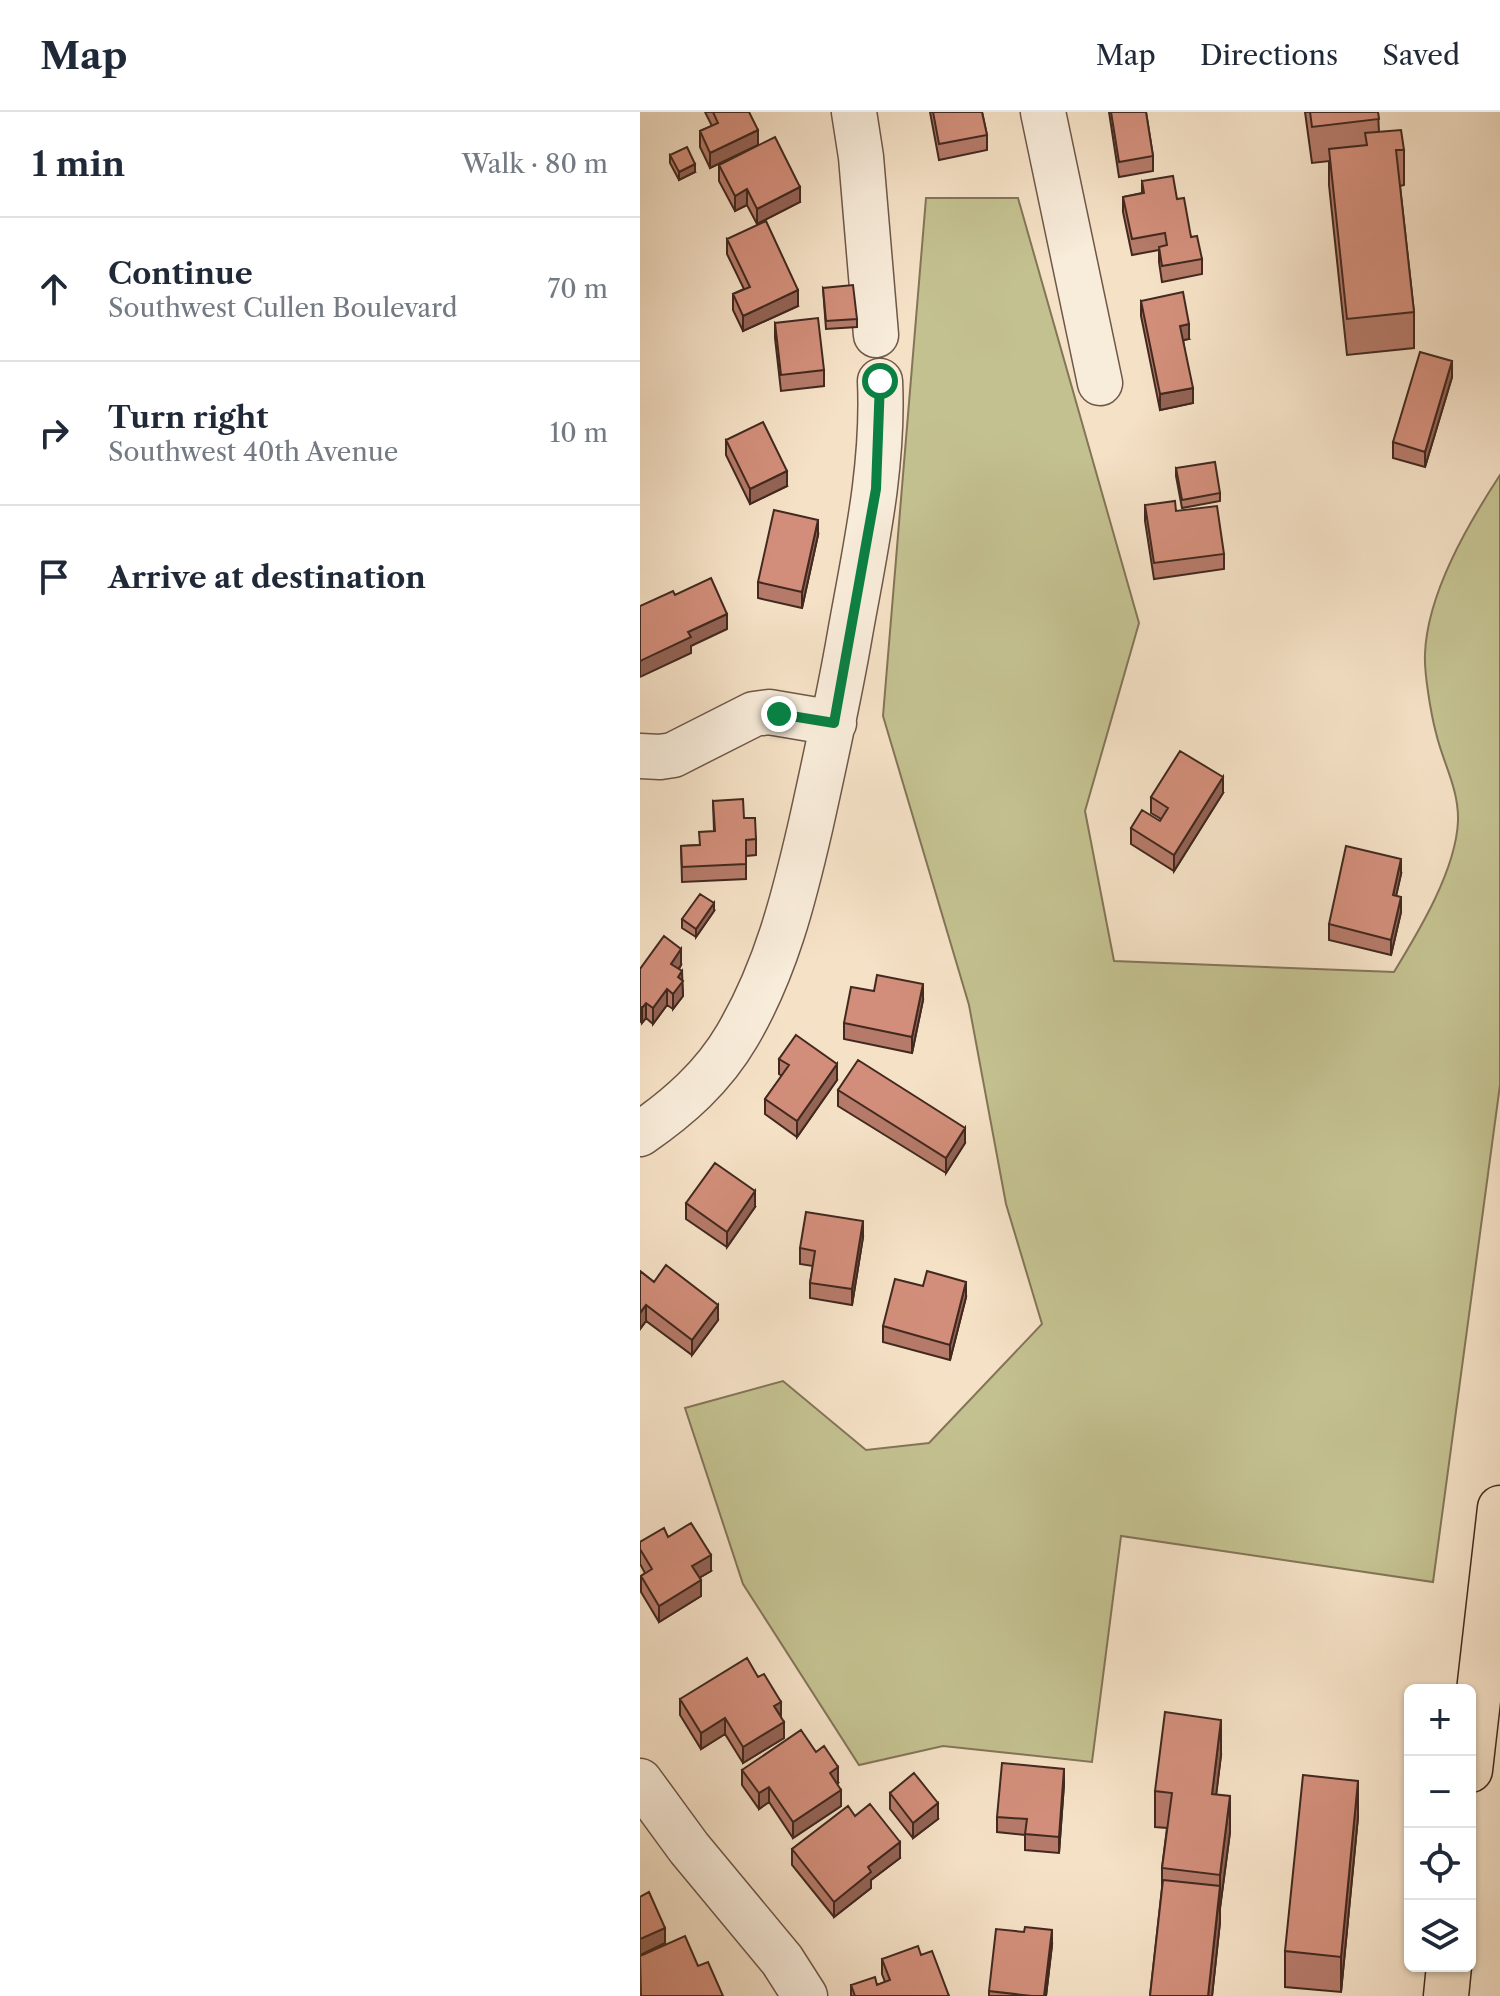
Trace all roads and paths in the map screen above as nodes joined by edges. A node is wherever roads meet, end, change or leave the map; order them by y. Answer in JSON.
{"nodes":[{"id":1,"x":854,"y":112,"type":"edge"},
{"id":2,"x":1043,"y":112,"type":"edge"},
{"id":3,"x":876,"y":335,"type":"dead end"},
{"id":4,"x":880,"y":381,"type":"dead end"},
{"id":5,"x":1100,"y":383,"type":"dead end"},
{"id":6,"x":834,"y":723,"type":"junction"},
{"id":7,"x":640,"y":756,"type":"edge"},
{"id":8,"x":640,"y":1134,"type":"edge"},
{"id":9,"x":1500,"y":1508,"type":"edge"},
{"id":10,"x":1472,"y":1756,"type":"edge"},
{"id":11,"x":640,"y":1781,"type":"edge"},
{"id":12,"x":1448,"y":1972,"type":"edge"},
{"id":13,"x":805,"y":1996,"type":"edge"},
{"id":14,"x":1446,"y":1996,"type":"edge"}],
"edges":[{"from":1,"to":3,"type":"street"},
{"from":2,"to":5,"type":"street"},
{"from":4,"to":6,"type":"street"},
{"from":6,"to":7,"type":"street"},
{"from":6,"to":8,"type":"street"},
{"from":9,"to":10,"type":"main road"},
{"from":11,"to":13,"type":"street"},
{"from":12,"to":14,"type":"main road"}]}
